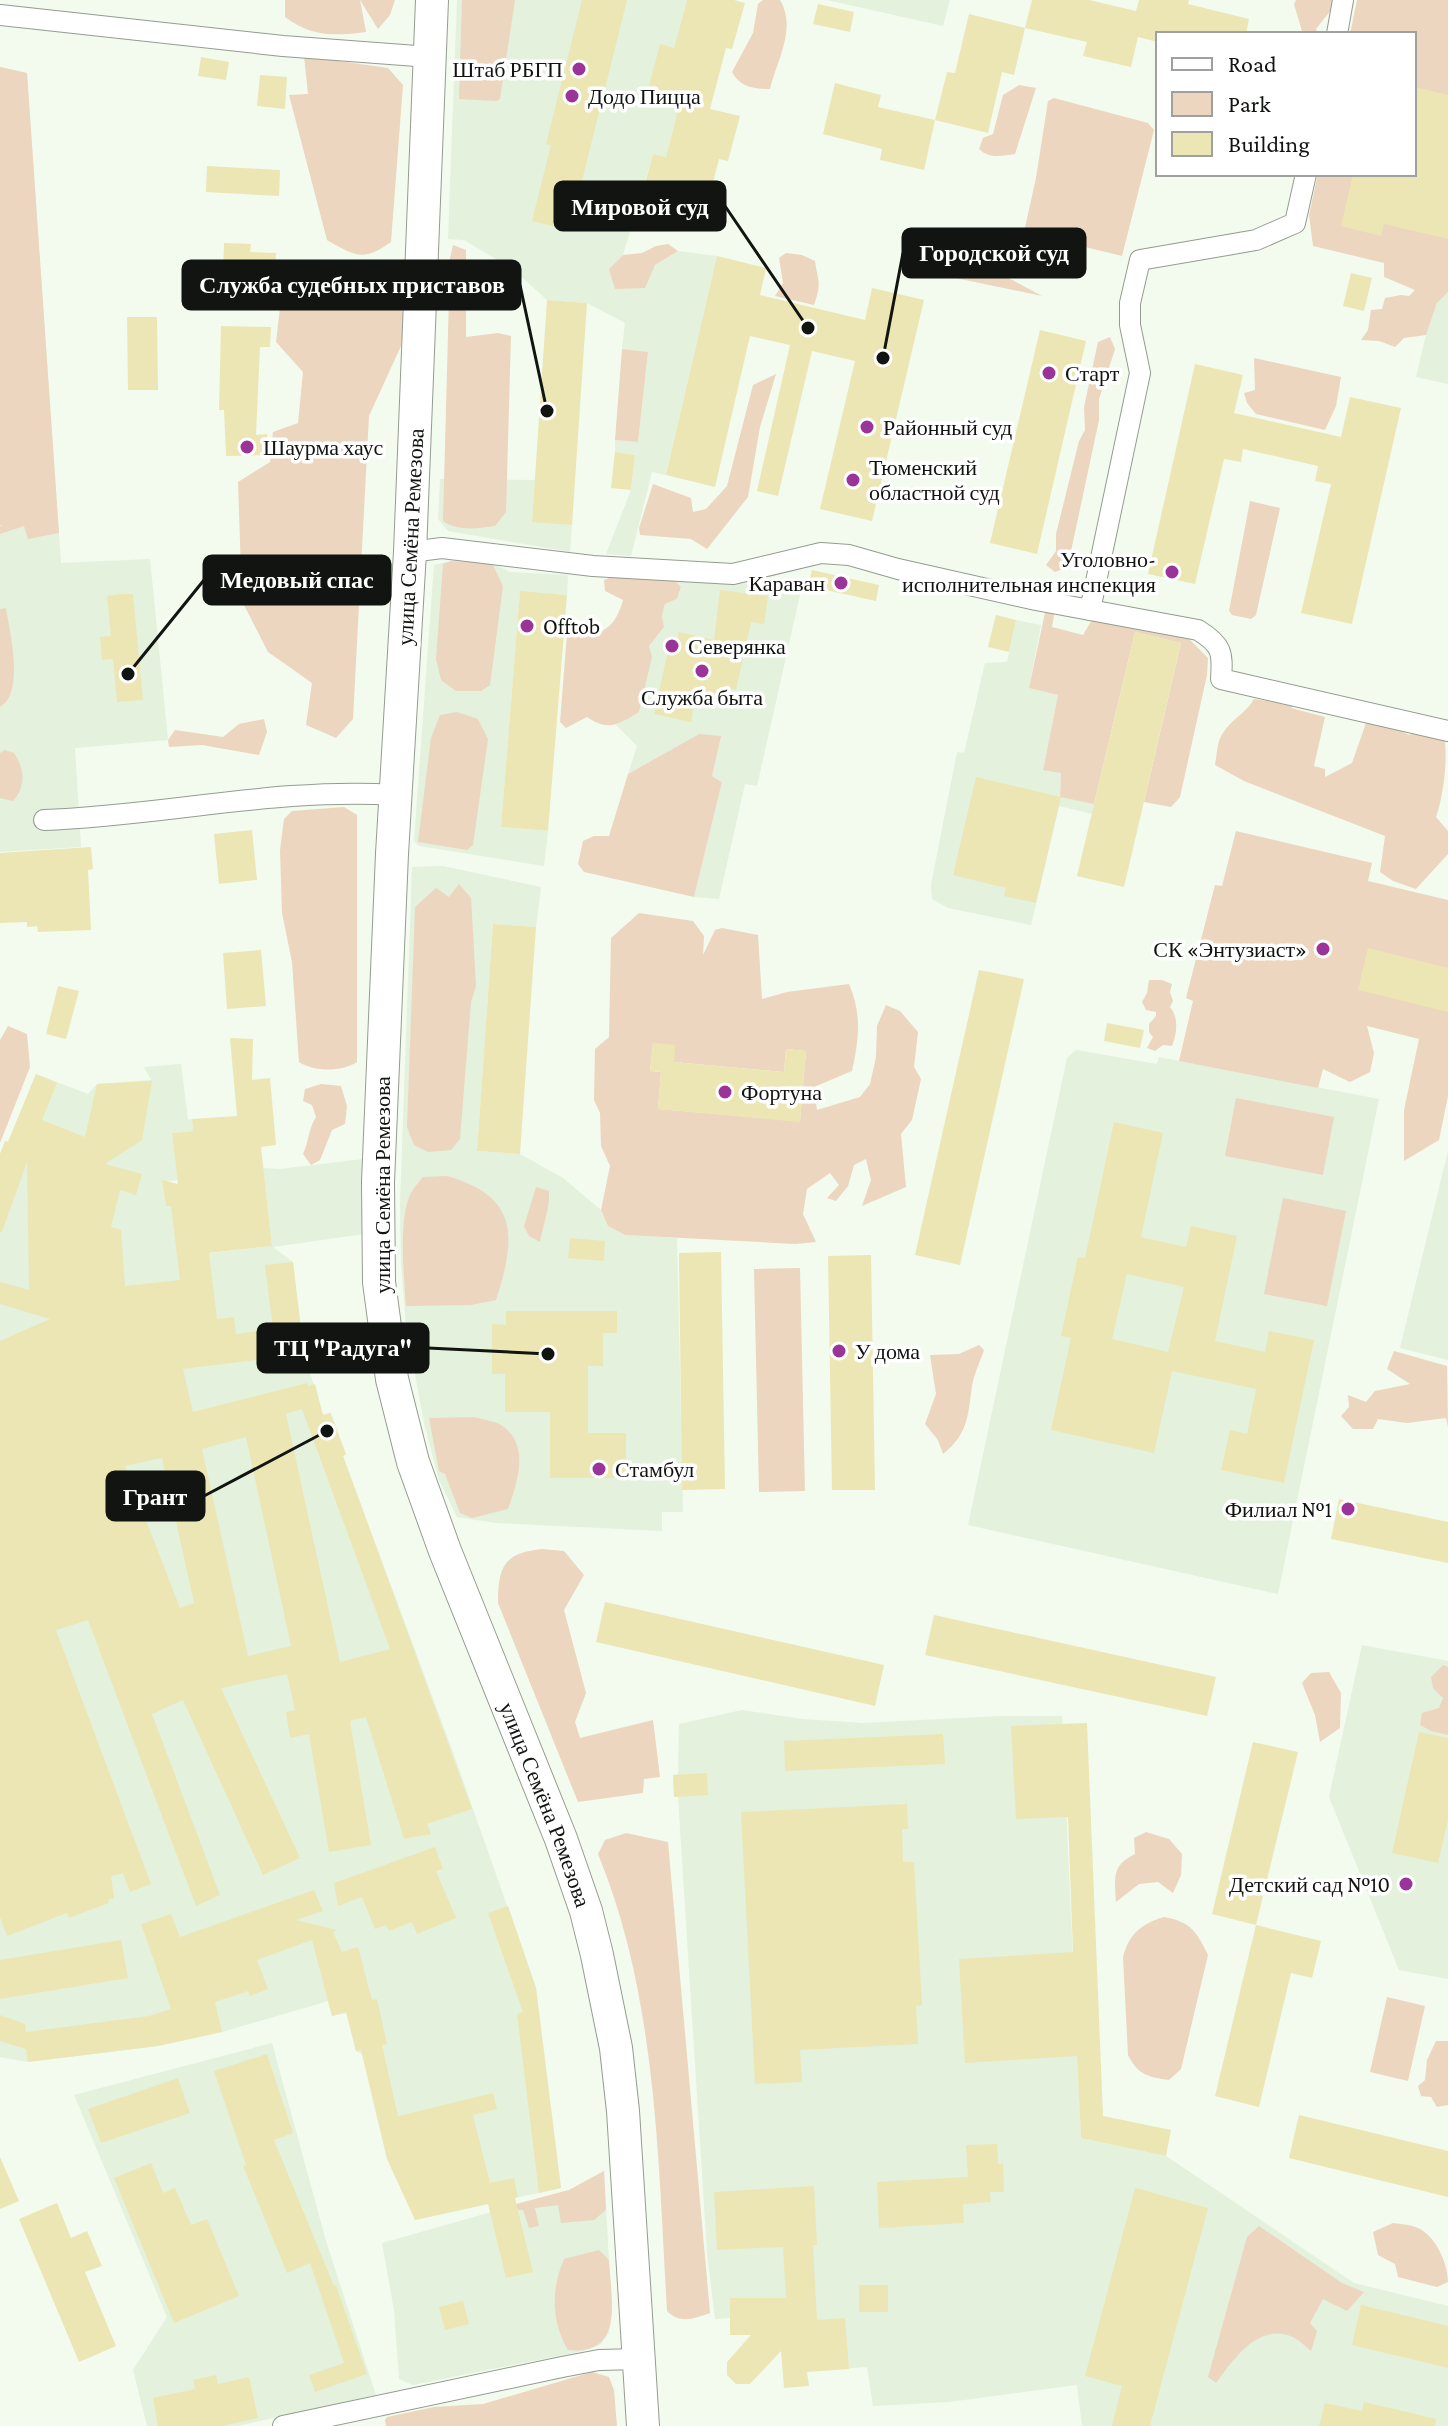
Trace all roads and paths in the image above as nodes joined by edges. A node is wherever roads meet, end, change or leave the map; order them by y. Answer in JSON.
{"nodes":[{"id":1,"x":432,"y":0,"type":"edge"},
{"id":2,"x":1343,"y":0,"type":"edge"},
{"id":3,"x":0,"y":15,"type":"edge"},
{"id":4,"x":1337,"y":32,"type":"edge"},
{"id":5,"x":430,"y":57,"type":"junction"},
{"id":6,"x":1306,"y":176,"type":"edge"},
{"id":7,"x":410,"y":552,"type":"junction"},
{"id":8,"x":1090,"y":610,"type":"junction"},
{"id":9,"x":1448,"y":731,"type":"edge"},
{"id":10,"x":396,"y":795,"type":"junction"},
{"id":11,"x":44,"y":820,"type":"dead end"},
{"id":12,"x":639,"y":2359,"type":"junction"},
{"id":13,"x":283,"y":2426,"type":"edge"},
{"id":14,"x":643,"y":2426,"type":"edge"}],
"edges":[{"from":1,"to":5,"type":"main road","name":"улица Семёна Ремезова"},
{"from":2,"to":4,"type":"street"},
{"from":3,"to":5,"type":"street"},
{"from":5,"to":7,"type":"main road","name":"улица Семёна Ремезова"},
{"from":6,"to":8,"type":"street"},
{"from":7,"to":8,"type":"street"},
{"from":7,"to":10,"type":"main road","name":"улица Семёна Ремезова"},
{"from":8,"to":9,"type":"street"},
{"from":10,"to":11,"type":"street"},
{"from":10,"to":12,"type":"main road","name":"улица Семёна Ремезова"},
{"from":12,"to":13,"type":"street"},
{"from":12,"to":14,"type":"main road","name":"улица Семёна Ремезова"}]}
